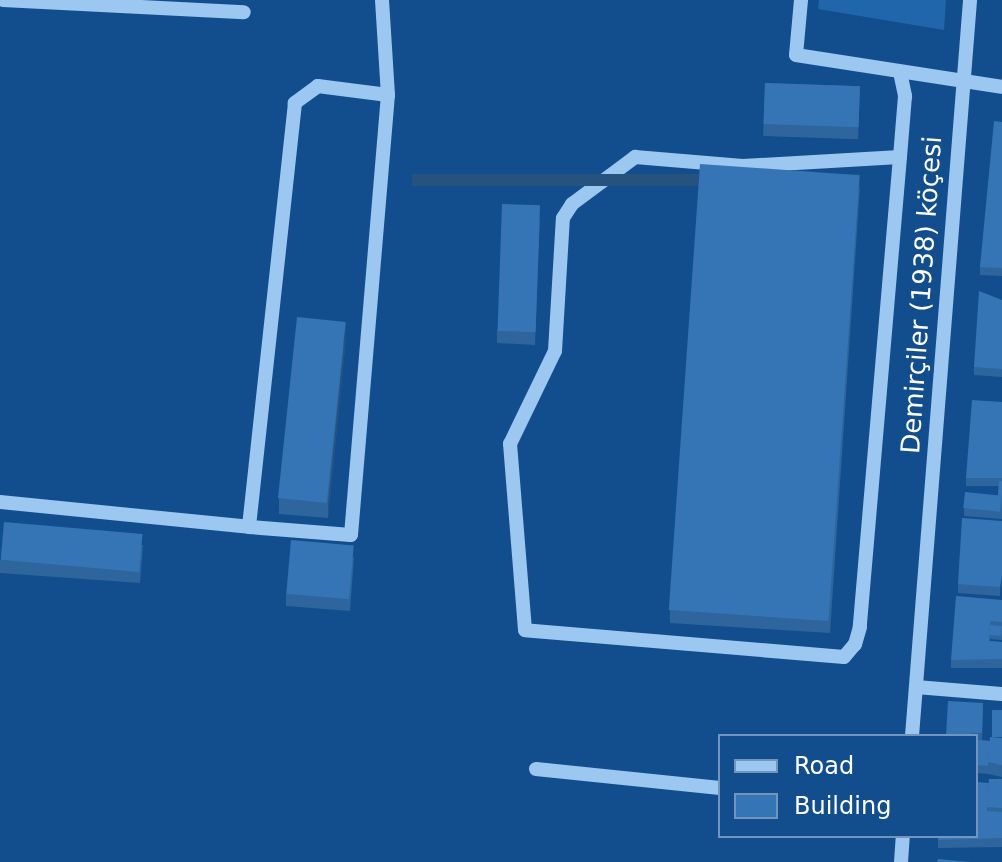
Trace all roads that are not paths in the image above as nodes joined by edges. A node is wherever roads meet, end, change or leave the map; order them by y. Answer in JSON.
{"nodes":[{"id":1,"x":3,"y":0,"type":"edge"},
{"id":2,"x":382,"y":0,"type":"edge"},
{"id":3,"x":801,"y":0,"type":"edge"},
{"id":4,"x":970,"y":0,"type":"edge"},
{"id":5,"x":244,"y":12,"type":"dead end"},
{"id":6,"x":900,"y":72,"type":"junction"},
{"id":7,"x":963,"y":81,"type":"junction"},
{"id":8,"x":1002,"y":87,"type":"edge"},
{"id":9,"x":388,"y":95,"type":"junction"},
{"id":10,"x":900,"y":157,"type":"junction"},
{"id":11,"x":0,"y":502,"type":"edge"},
{"id":12,"x":249,"y":527,"type":"junction"},
{"id":13,"x":916,"y":687,"type":"junction"},
{"id":14,"x":1002,"y":694,"type":"edge"},
{"id":15,"x":912,"y":734,"type":"edge"},
{"id":16,"x":536,"y":769,"type":"dead end"},
{"id":17,"x":718,"y":788,"type":"edge"},
{"id":18,"x":903,"y":838,"type":"edge"},
{"id":19,"x":901,"y":862,"type":"edge"}],
"edges":[{"from":1,"to":5,"type":"street"},
{"from":2,"to":9,"type":"street"},
{"from":3,"to":6,"type":"street"},
{"from":4,"to":7,"type":"street","name":"Demirçiler (1938) köçesi"},
{"from":6,"to":7,"type":"street"},
{"from":6,"to":10,"type":"street"},
{"from":7,"to":8,"type":"street"},
{"from":7,"to":13,"type":"street","name":"Demirçiler (1938) köçesi"},
{"from":9,"to":12,"type":"street"},
{"from":9,"to":12,"type":"street"},
{"from":10,"to":10,"type":"street"},
{"from":11,"to":12,"type":"street"},
{"from":13,"to":14,"type":"street"},
{"from":13,"to":15,"type":"street","name":"Demirçiler (1938) köçesi"},
{"from":16,"to":17,"type":"street"},
{"from":18,"to":19,"type":"street"}]}
